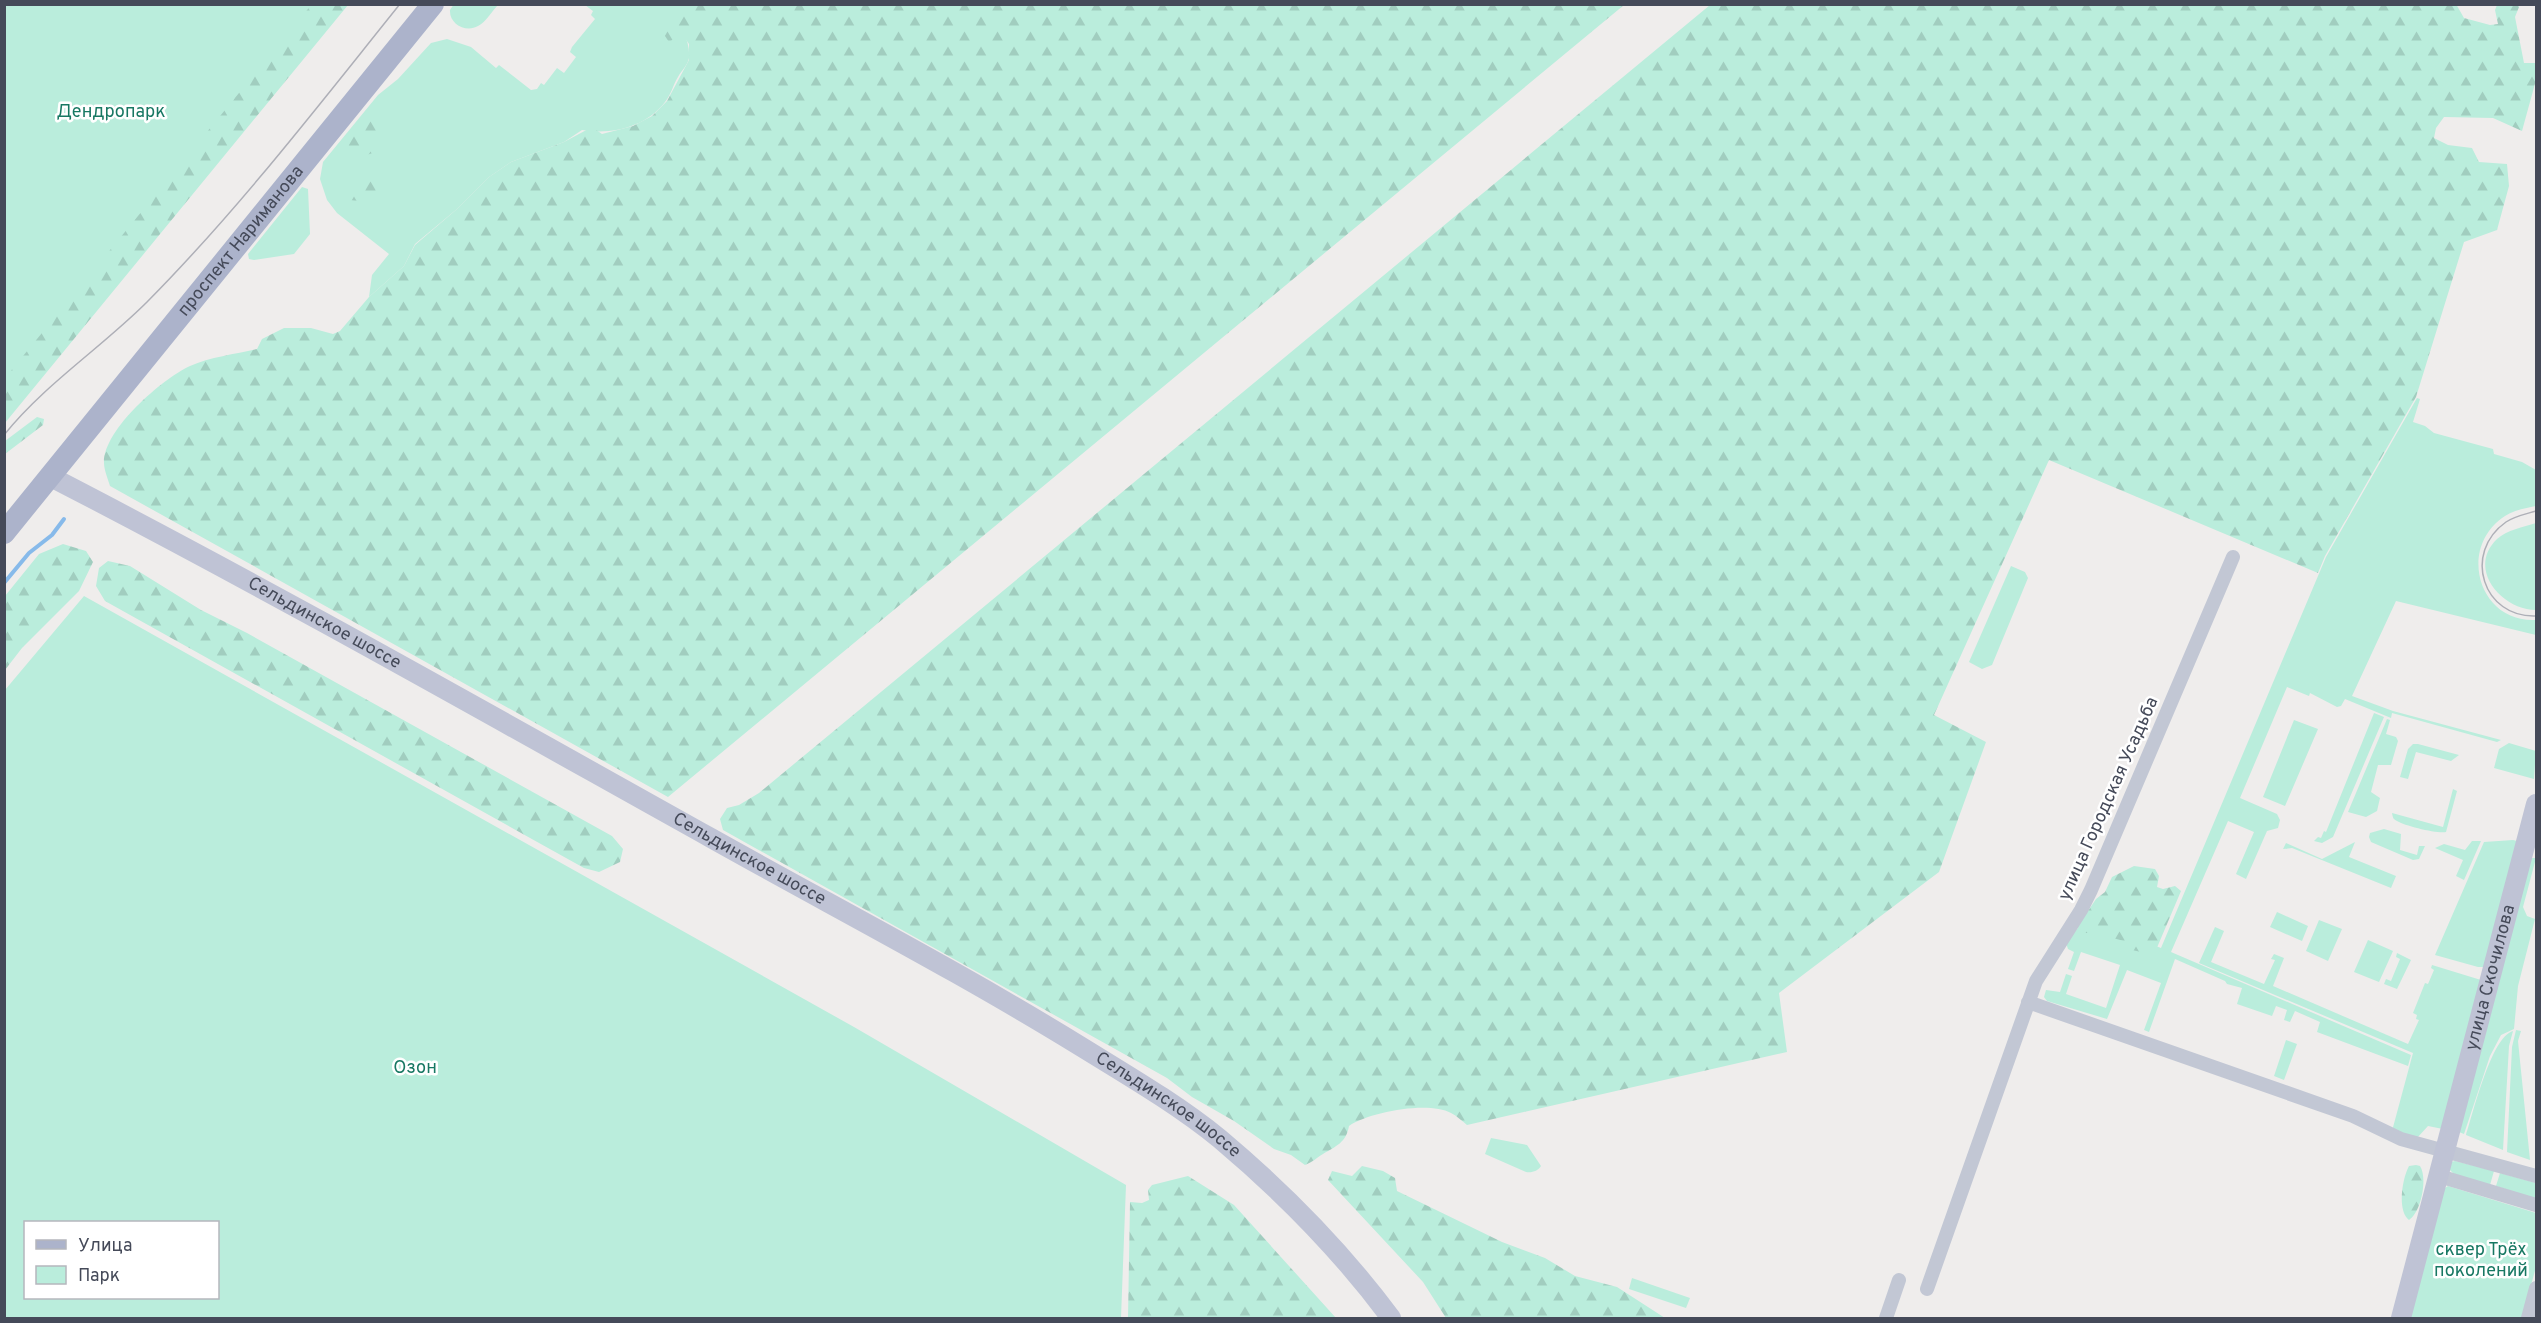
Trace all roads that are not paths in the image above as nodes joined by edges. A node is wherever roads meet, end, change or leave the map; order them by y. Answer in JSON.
{"nodes":[{"id":1,"x":434,"y":4,"type":"edge"},
{"id":2,"x":51,"y":477,"type":"junction"},
{"id":3,"x":4,"y":533,"type":"edge"},
{"id":4,"x":2233,"y":557,"type":"dead end"},
{"id":5,"x":2536,"y":804,"type":"edge"},
{"id":6,"x":2028,"y":1002,"type":"junction"},
{"id":7,"x":2445,"y":1151,"type":"junction"},
{"id":8,"x":2439,"y":1176,"type":"junction"},
{"id":9,"x":2536,"y":1176,"type":"edge"},
{"id":10,"x":2536,"y":1205,"type":"edge"},
{"id":11,"x":1899,"y":1280,"type":"dead end"},
{"id":12,"x":2536,"y":1288,"type":"edge"},
{"id":13,"x":1927,"y":1289,"type":"dead end"},
{"id":14,"x":1887,"y":1314,"type":"edge"},
{"id":15,"x":1391,"y":1318,"type":"edge"},
{"id":16,"x":1877,"y":1318,"type":"edge"},
{"id":17,"x":2401,"y":1318,"type":"edge"},
{"id":18,"x":2528,"y":1318,"type":"edge"}],
"edges":[{"from":1,"to":2,"type":"main road","name":"проспект Нариманова"},
{"from":2,"to":3,"type":"main road","name":"проспект Нариманова"},
{"from":2,"to":15,"type":"main road","name":"Сельдинское шоссе"},
{"from":4,"to":6,"type":"street","name":"улица Городская Усадьба"},
{"from":5,"to":7,"type":"main road","name":"улица Скочилова"},
{"from":6,"to":7,"type":"street"},
{"from":6,"to":13,"type":"street","name":"улица Городская Усадьба"},
{"from":7,"to":8,"type":"main road","name":"улица Скочилова"},
{"from":7,"to":9,"type":"street"},
{"from":8,"to":10,"type":"street"},
{"from":8,"to":17,"type":"main road","name":"улица Скочилова"},
{"from":11,"to":14,"type":"street"},
{"from":12,"to":18,"type":"street"},
{"from":14,"to":16,"type":"street"}]}
